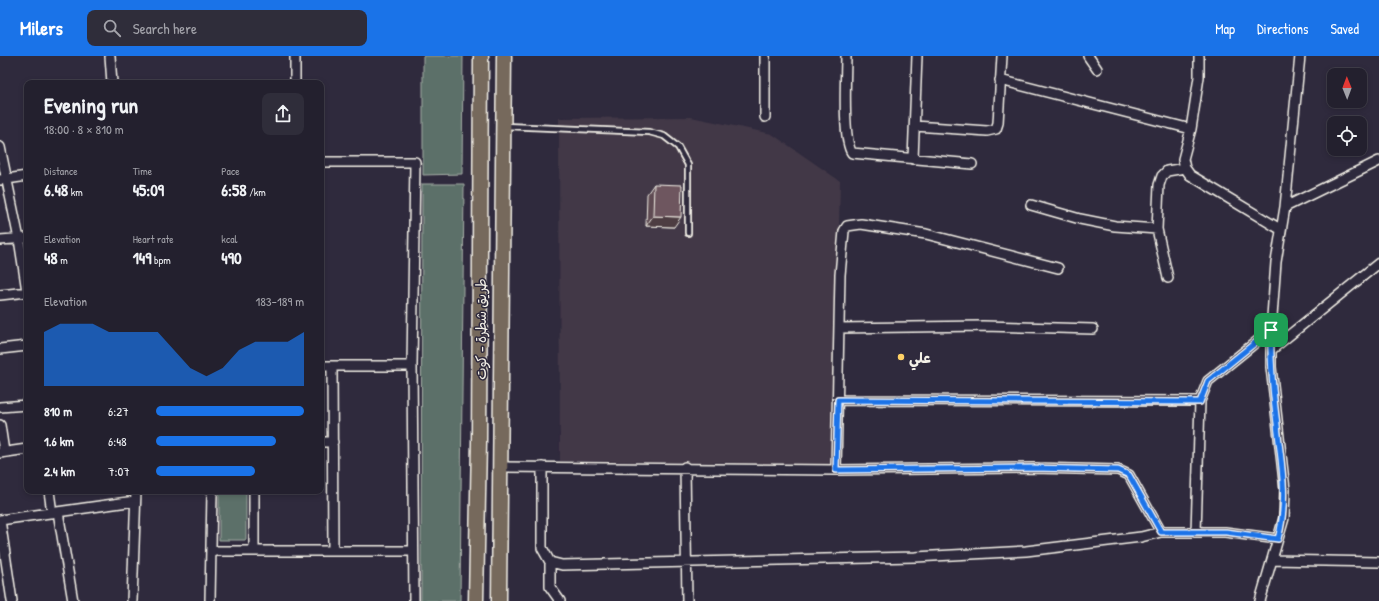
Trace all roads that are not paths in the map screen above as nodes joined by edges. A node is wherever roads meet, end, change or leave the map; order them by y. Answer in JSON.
{"nodes":[{"id":1,"x":110,"y":56,"type":"edge"},
{"id":2,"x":295,"y":56,"type":"edge"},
{"id":3,"x":481,"y":56,"type":"edge"},
{"id":4,"x":504,"y":56,"type":"edge"},
{"id":5,"x":765,"y":56,"type":"edge"},
{"id":6,"x":846,"y":56,"type":"edge"},
{"id":7,"x":917,"y":56,"type":"edge"},
{"id":8,"x":1002,"y":56,"type":"edge"},
{"id":9,"x":1088,"y":56,"type":"edge"},
{"id":10,"x":1199,"y":56,"type":"edge"},
{"id":11,"x":1300,"y":56,"type":"edge"},
{"id":12,"x":1098,"y":69,"type":"dead end"},
{"id":13,"x":112,"y":80,"type":"edge"},
{"id":14,"x":295,"y":80,"type":"edge"},
{"id":15,"x":1000,"y":80,"type":"junction"},
{"id":16,"x":765,"y":117,"type":"dead end"},
{"id":17,"x":503,"y":126,"type":"junction"},
{"id":18,"x":915,"y":126,"type":"junction"},
{"id":19,"x":1191,"y":129,"type":"junction"},
{"id":20,"x":0,"y":147,"type":"edge"},
{"id":21,"x":913,"y":159,"type":"junction"},
{"id":22,"x":1379,"y":161,"type":"edge"},
{"id":23,"x":324,"y":162,"type":"edge"},
{"id":24,"x":972,"y":164,"type":"dead end"},
{"id":25,"x":1185,"y":168,"type":"junction"},
{"id":26,"x":24,"y":176,"type":"edge"},
{"id":27,"x":3,"y":180,"type":"edge"},
{"id":28,"x":1031,"y":205,"type":"dead end"},
{"id":29,"x":1285,"y":207,"type":"junction"},
{"id":30,"x":1157,"y":229,"type":"junction"},
{"id":31,"x":1280,"y":229,"type":"junction"},
{"id":32,"x":688,"y":233,"type":"dead end"},
{"id":33,"x":23,"y":238,"type":"edge"},
{"id":34,"x":0,"y":240,"type":"edge"},
{"id":35,"x":24,"y":251,"type":"edge"},
{"id":36,"x":1378,"y":265,"type":"edge"},
{"id":37,"x":1058,"y":268,"type":"dead end"},
{"id":38,"x":1168,"y":278,"type":"dead end"},
{"id":39,"x":24,"y":291,"type":"edge"},
{"id":40,"x":0,"y":294,"type":"edge"},
{"id":41,"x":839,"y":328,"type":"junction"},
{"id":42,"x":1092,"y":329,"type":"dead end"},
{"id":43,"x":1271,"y":330,"type":"junction"},
{"id":44,"x":24,"y":346,"type":"edge"},
{"id":45,"x":0,"y":349,"type":"edge"},
{"id":46,"x":1271,"y":350,"type":"junction"},
{"id":47,"x":324,"y":366,"type":"edge"},
{"id":48,"x":332,"y":366,"type":"junction"},
{"id":49,"x":412,"y":366,"type":"junction"},
{"id":50,"x":838,"y":400,"type":"junction"},
{"id":51,"x":1200,"y":402,"type":"junction"},
{"id":52,"x":24,"y":405,"type":"edge"},
{"id":53,"x":0,"y":407,"type":"edge"},
{"id":54,"x":0,"y":426,"type":"edge"},
{"id":55,"x":324,"y":442,"type":"edge"},
{"id":56,"x":333,"y":442,"type":"junction"},
{"id":57,"x":479,"y":442,"type":"junction"},
{"id":58,"x":502,"y":443,"type":"junction"},
{"id":59,"x":24,"y":449,"type":"edge"},
{"id":60,"x":2,"y":453,"type":"edge"},
{"id":61,"x":502,"y":467,"type":"junction"},
{"id":62,"x":542,"y":467,"type":"junction"},
{"id":63,"x":685,"y":467,"type":"junction"},
{"id":64,"x":836,"y":470,"type":"junction"},
{"id":65,"x":49,"y":494,"type":"edge"},
{"id":66,"x":136,"y":494,"type":"edge"},
{"id":67,"x":212,"y":494,"type":"edge"},
{"id":68,"x":254,"y":494,"type":"edge"},
{"id":69,"x":135,"y":501,"type":"junction"},
{"id":70,"x":55,"y":512,"type":"junction"},
{"id":71,"x":0,"y":520,"type":"edge"},
{"id":72,"x":1161,"y":532,"type":"junction"},
{"id":73,"x":1196,"y":532,"type":"junction"},
{"id":74,"x":1278,"y":539,"type":"junction"},
{"id":75,"x":254,"y":550,"type":"junction"},
{"id":76,"x":333,"y":550,"type":"junction"},
{"id":77,"x":211,"y":551,"type":"junction"},
{"id":78,"x":413,"y":551,"type":"junction"},
{"id":79,"x":1272,"y":560,"type":"junction"},
{"id":80,"x":550,"y":562,"type":"junction"},
{"id":81,"x":686,"y":562,"type":"junction"},
{"id":82,"x":1379,"y":562,"type":"edge"},
{"id":83,"x":12,"y":601,"type":"edge"},
{"id":84,"x":73,"y":601,"type":"edge"},
{"id":85,"x":132,"y":601,"type":"edge"},
{"id":86,"x":210,"y":601,"type":"edge"},
{"id":87,"x":414,"y":601,"type":"edge"},
{"id":88,"x":476,"y":601,"type":"edge"},
{"id":89,"x":499,"y":601,"type":"edge"},
{"id":90,"x":560,"y":601,"type":"edge"},
{"id":91,"x":687,"y":601,"type":"edge"},
{"id":92,"x":1260,"y":601,"type":"edge"}],
"edges":[{"from":1,"to":13,"type":"street"},
{"from":2,"to":14,"type":"street"},
{"from":3,"to":57,"type":"highway","name":"طريق شطرة - كوت"},
{"from":4,"to":17,"type":"highway","name":"طريق شطرة - كوت"},
{"from":5,"to":16,"type":"street"},
{"from":6,"to":21,"type":"street"},
{"from":7,"to":18,"type":"street"},
{"from":8,"to":15,"type":"street"},
{"from":9,"to":12,"type":"street"},
{"from":10,"to":19,"type":"street"},
{"from":11,"to":29,"type":"street"},
{"from":15,"to":18,"type":"street"},
{"from":15,"to":19,"type":"street"},
{"from":17,"to":32,"type":"lane"},
{"from":17,"to":58,"type":"highway","name":"طريق شطرة - كوت"},
{"from":18,"to":21,"type":"street"},
{"from":19,"to":25,"type":"street"},
{"from":20,"to":27,"type":"street"},
{"from":21,"to":24,"type":"street"},
{"from":22,"to":29,"type":"street"},
{"from":23,"to":49,"type":"street"},
{"from":25,"to":30,"type":"street"},
{"from":25,"to":31,"type":"street"},
{"from":26,"to":27,"type":"street"},
{"from":27,"to":33,"type":"street"},
{"from":28,"to":30,"type":"street"},
{"from":29,"to":31,"type":"street"},
{"from":30,"to":38,"type":"street"},
{"from":31,"to":43,"type":"street"},
{"from":33,"to":34,"type":"street"},
{"from":33,"to":35,"type":"street"},
{"from":36,"to":46,"type":"street"},
{"from":37,"to":41,"type":"street"},
{"from":39,"to":40,"type":"street"},
{"from":41,"to":42,"type":"street"},
{"from":41,"to":50,"type":"street"},
{"from":43,"to":46,"type":"street"},
{"from":43,"to":51,"type":"street"},
{"from":44,"to":45,"type":"street"},
{"from":46,"to":74,"type":"street"},
{"from":47,"to":48,"type":"street"},
{"from":48,"to":49,"type":"street"},
{"from":48,"to":56,"type":"street"},
{"from":49,"to":78,"type":"street"},
{"from":50,"to":51,"type":"street"},
{"from":50,"to":64,"type":"street"},
{"from":51,"to":73,"type":"street"},
{"from":52,"to":53,"type":"street"},
{"from":54,"to":60,"type":"street"},
{"from":55,"to":56,"type":"street"},
{"from":56,"to":76,"type":"street"},
{"from":57,"to":58,"type":"highway"},
{"from":57,"to":88,"type":"highway","name":"طريق شطرة - كوت"},
{"from":58,"to":61,"type":"highway","name":"طريق شطرة - كوت"},
{"from":59,"to":60,"type":"street"},
{"from":61,"to":62,"type":"street"},
{"from":61,"to":89,"type":"highway","name":"طريق شطرة - كوت"},
{"from":62,"to":63,"type":"street"},
{"from":62,"to":80,"type":"street"},
{"from":63,"to":64,"type":"street"},
{"from":63,"to":81,"type":"street"},
{"from":64,"to":72,"type":"street"},
{"from":65,"to":70,"type":"street"},
{"from":66,"to":69,"type":"street"},
{"from":67,"to":77,"type":"street"},
{"from":68,"to":75,"type":"street"},
{"from":69,"to":70,"type":"street"},
{"from":69,"to":85,"type":"street"},
{"from":70,"to":71,"type":"street"},
{"from":70,"to":84,"type":"street"},
{"from":71,"to":83,"type":"street"},
{"from":72,"to":73,"type":"street"},
{"from":72,"to":81,"type":"street"},
{"from":73,"to":74,"type":"street"},
{"from":74,"to":79,"type":"street"},
{"from":75,"to":76,"type":"street"},
{"from":75,"to":77,"type":"street"},
{"from":76,"to":78,"type":"street"},
{"from":77,"to":86,"type":"street"},
{"from":78,"to":87,"type":"street"},
{"from":79,"to":82,"type":"street"},
{"from":79,"to":92,"type":"street"},
{"from":80,"to":81,"type":"street"},
{"from":80,"to":90,"type":"street"},
{"from":81,"to":91,"type":"street"}]}
